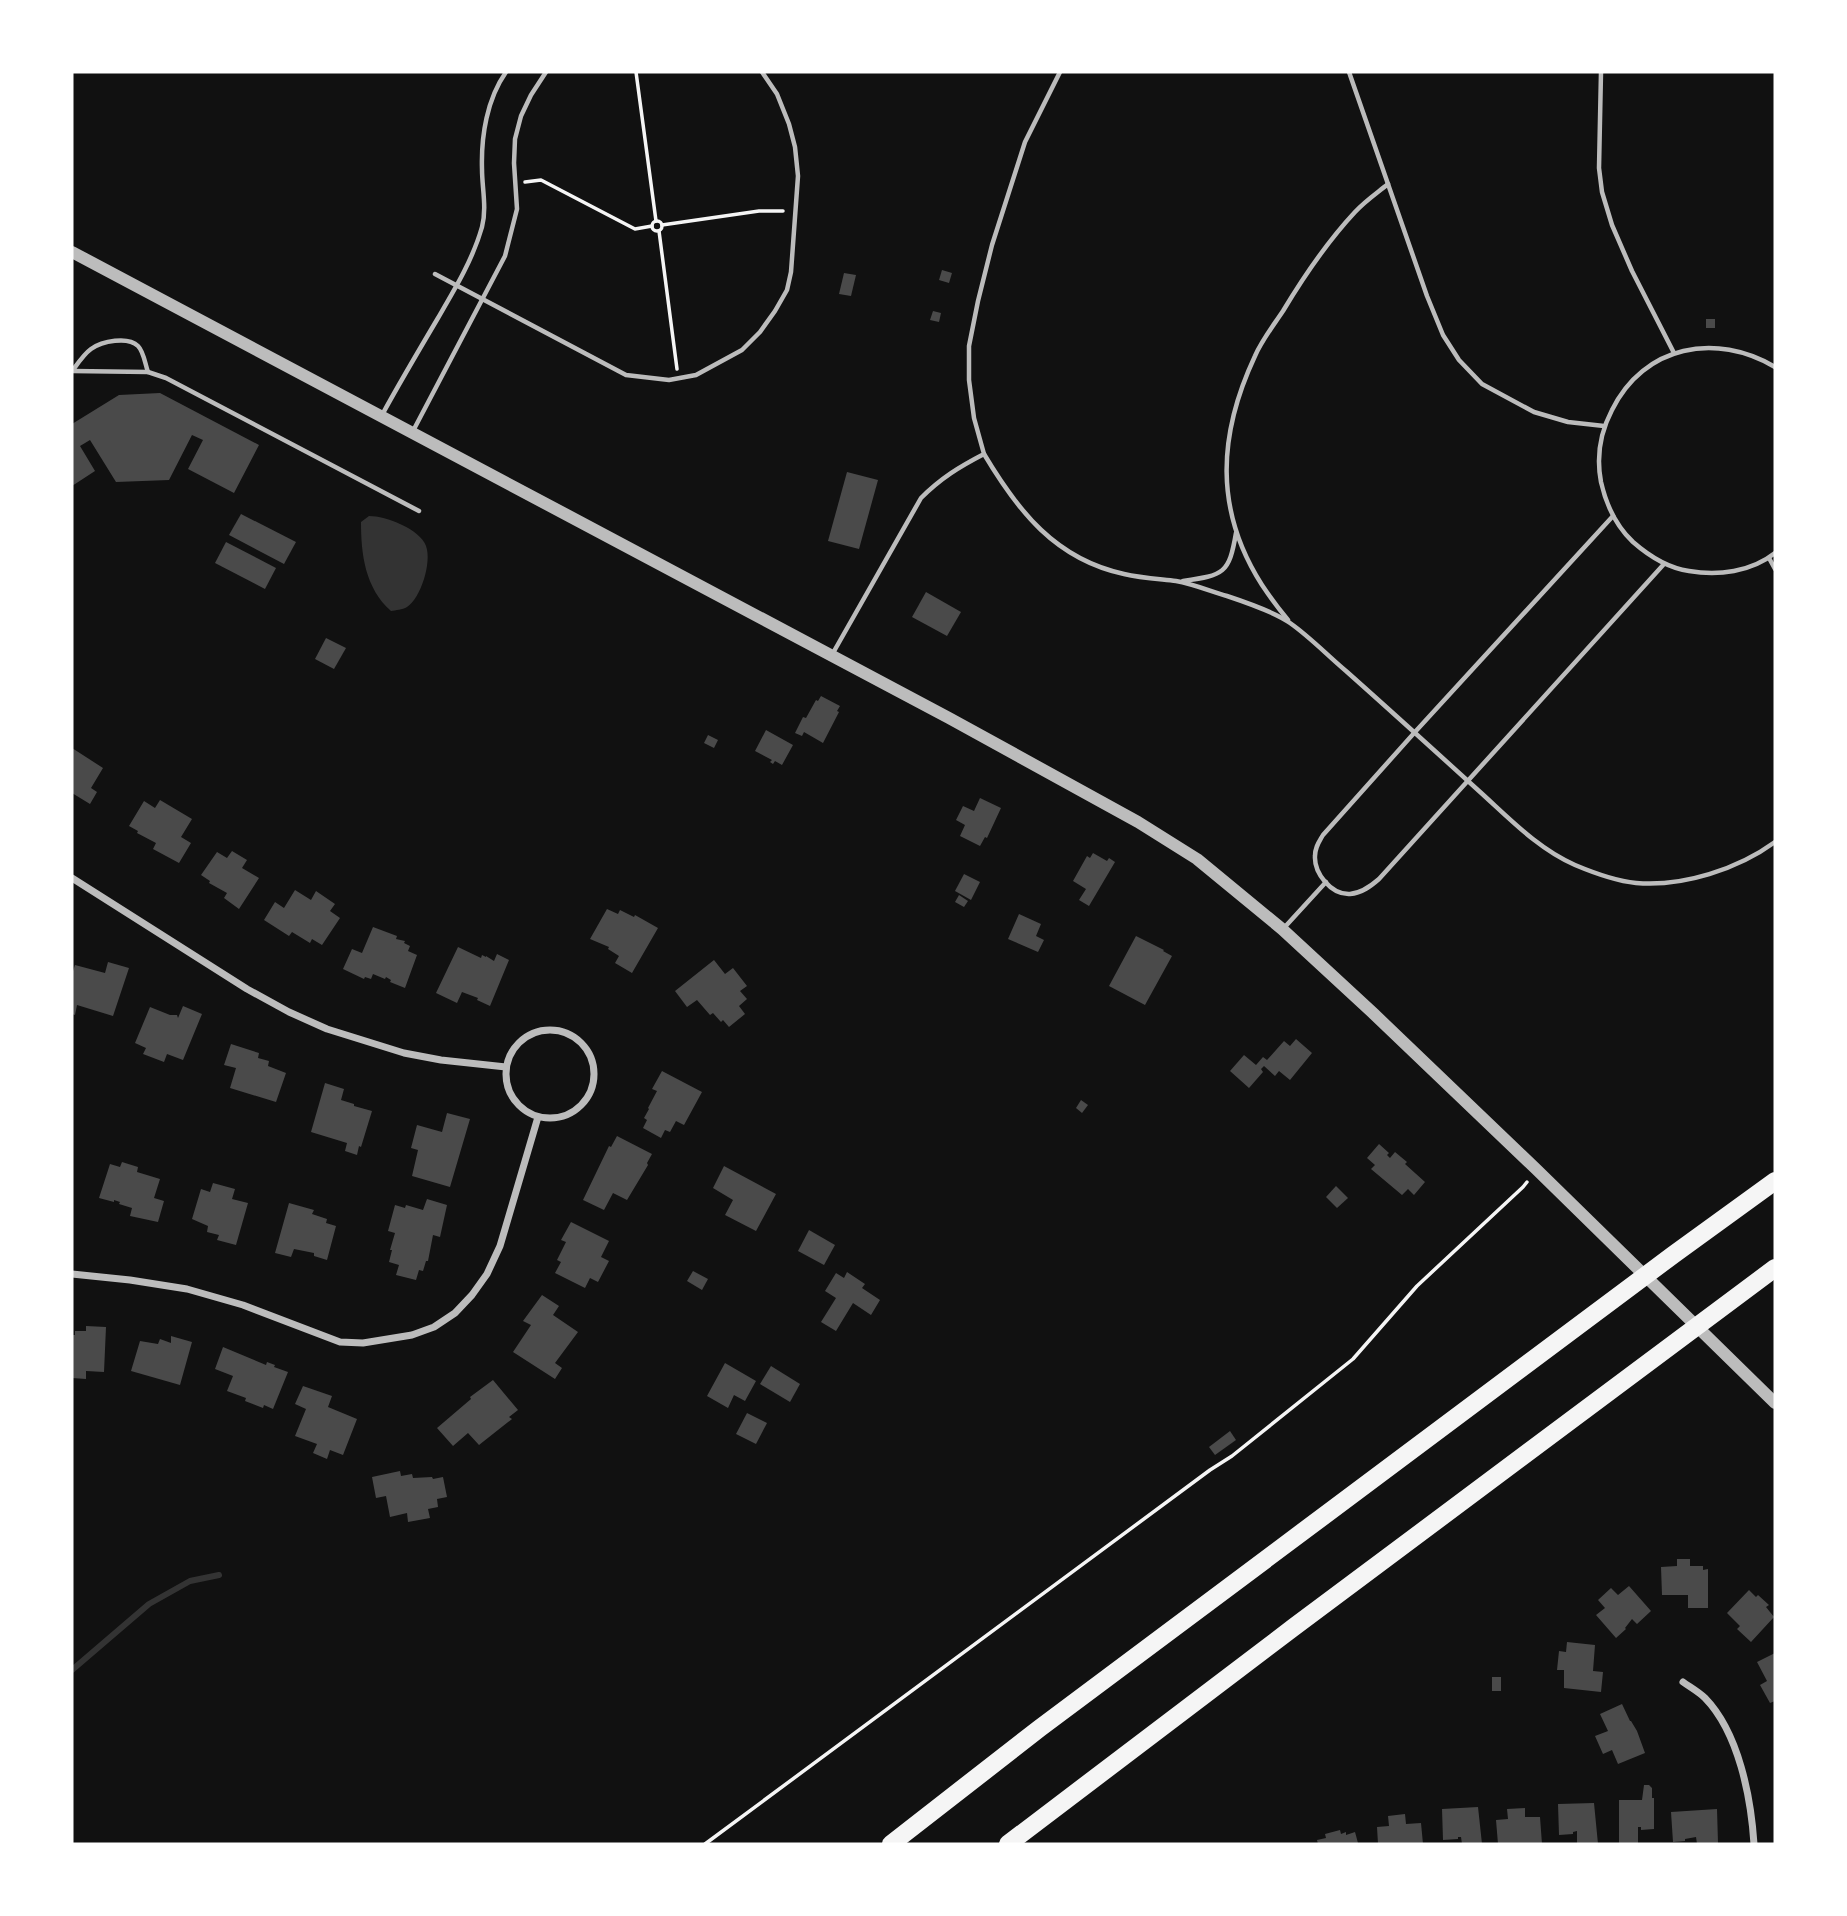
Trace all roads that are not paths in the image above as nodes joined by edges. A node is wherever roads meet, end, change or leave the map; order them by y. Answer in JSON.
{"nodes":[{"id":1,"x":506,"y":72,"type":"edge"},
{"id":2,"x":546,"y":72,"type":"edge"},
{"id":3,"x":762,"y":72,"type":"edge"},
{"id":4,"x":1059,"y":72,"type":"edge"},
{"id":5,"x":1349,"y":72,"type":"edge"},
{"id":6,"x":1601,"y":72,"type":"edge"},
{"id":7,"x":1388,"y":184,"type":"junction"},
{"id":8,"x":72,"y":252,"type":"edge"},
{"id":9,"x":435,"y":274,"type":"dead end"},
{"id":10,"x":457,"y":286,"type":"junction"},
{"id":11,"x":483,"y":300,"type":"junction"},
{"id":12,"x":1674,"y":353,"type":"junction"},
{"id":13,"x":1775,"y":367,"type":"edge"},
{"id":14,"x":72,"y":371,"type":"edge"},
{"id":15,"x":148,"y":372,"type":"junction"},
{"id":16,"x":381,"y":415,"type":"junction"},
{"id":17,"x":1604,"y":426,"type":"junction"},
{"id":18,"x":412,"y":432,"type":"junction"},
{"id":19,"x":984,"y":454,"type":"junction"},
{"id":20,"x":419,"y":511,"type":"dead end"},
{"id":21,"x":1613,"y":516,"type":"junction"},
{"id":22,"x":1236,"y":530,"type":"junction"},
{"id":23,"x":1775,"y":553,"type":"edge"},
{"id":24,"x":1769,"y":558,"type":"junction"},
{"id":25,"x":1664,"y":564,"type":"junction"},
{"id":26,"x":1775,"y":569,"type":"edge"},
{"id":27,"x":1179,"y":582,"type":"junction"},
{"id":28,"x":1288,"y":621,"type":"junction"},
{"id":29,"x":831,"y":657,"type":"junction"},
{"id":30,"x":1415,"y":732,"type":"junction"},
{"id":31,"x":1467,"y":781,"type":"junction"},
{"id":32,"x":1775,"y":842,"type":"edge"},
{"id":33,"x":72,"y":878,"type":"edge"},
{"id":34,"x":1326,"y":883,"type":"junction"},
{"id":35,"x":1282,"y":929,"type":"junction"},
{"id":36,"x":506,"y":1067,"type":"junction"},
{"id":37,"x":538,"y":1117,"type":"junction"},
{"id":38,"x":1775,"y":1181,"type":"edge"},
{"id":39,"x":1775,"y":1268,"type":"edge"},
{"id":40,"x":72,"y":1274,"type":"edge"},
{"id":41,"x":1775,"y":1403,"type":"edge"},
{"id":42,"x":1683,"y":1682,"type":"dead end"},
{"id":43,"x":891,"y":1844,"type":"edge"},
{"id":44,"x":1008,"y":1844,"type":"edge"},
{"id":45,"x":1754,"y":1844,"type":"edge"}],
"edges":[{"from":1,"to":10,"type":"lane"},
{"from":2,"to":11,"type":"lane"},
{"from":3,"to":11,"type":"lane"},
{"from":4,"to":19,"type":"lane"},
{"from":5,"to":7,"type":"lane"},
{"from":6,"to":12,"type":"lane"},
{"from":7,"to":17,"type":"lane"},
{"from":7,"to":22,"type":"lane"},
{"from":8,"to":16,"type":"street"},
{"from":9,"to":10,"type":"lane"},
{"from":10,"to":11,"type":"lane"},
{"from":10,"to":16,"type":"lane"},
{"from":11,"to":18,"type":"lane"},
{"from":12,"to":13,"type":"lane"},
{"from":12,"to":17,"type":"lane"},
{"from":14,"to":15,"type":"lane"},
{"from":14,"to":15,"type":"lane"},
{"from":15,"to":20,"type":"lane"},
{"from":16,"to":18,"type":"street"},
{"from":17,"to":21,"type":"lane"},
{"from":18,"to":29,"type":"street"},
{"from":19,"to":27,"type":"lane"},
{"from":19,"to":29,"type":"lane"},
{"from":21,"to":25,"type":"lane"},
{"from":21,"to":30,"type":"lane"},
{"from":22,"to":27,"type":"lane"},
{"from":22,"to":28,"type":"lane"},
{"from":23,"to":24,"type":"lane"},
{"from":24,"to":25,"type":"lane"},
{"from":24,"to":26,"type":"lane"},
{"from":25,"to":31,"type":"lane"},
{"from":27,"to":28,"type":"lane"},
{"from":28,"to":30,"type":"lane"},
{"from":29,"to":35,"type":"street"},
{"from":30,"to":31,"type":"lane"},
{"from":30,"to":34,"type":"lane"},
{"from":31,"to":32,"type":"lane"},
{"from":31,"to":34,"type":"lane"},
{"from":33,"to":36,"type":"street"},
{"from":34,"to":35,"type":"lane"},
{"from":35,"to":41,"type":"street"},
{"from":36,"to":37,"type":"street"},
{"from":36,"to":37,"type":"street"},
{"from":37,"to":40,"type":"street"},
{"from":38,"to":43,"type":"highway"},
{"from":39,"to":44,"type":"highway"},
{"from":42,"to":45,"type":"street"}]}
